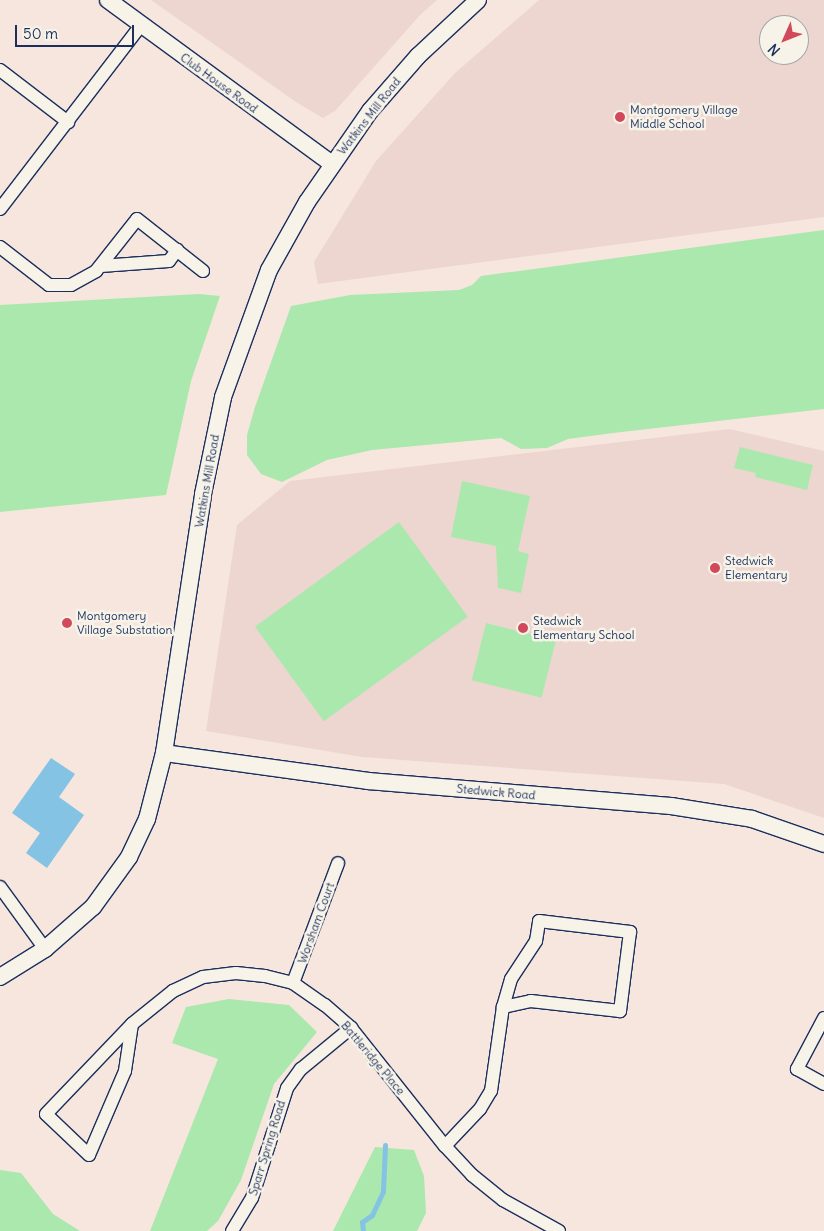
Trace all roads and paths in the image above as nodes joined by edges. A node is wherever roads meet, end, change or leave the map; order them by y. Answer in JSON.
{"nodes":[{"id":1,"x":108,"y":0,"type":"edge"},
{"id":2,"x":478,"y":0,"type":"edge"},
{"id":3,"x":141,"y":25,"type":"junction"},
{"id":4,"x":0,"y":70,"type":"edge"},
{"id":5,"x":68,"y":122,"type":"junction"},
{"id":6,"x":332,"y":164,"type":"junction"},
{"id":7,"x":0,"y":209,"type":"edge"},
{"id":8,"x":0,"y":247,"type":"edge"},
{"id":9,"x":177,"y":250,"type":"junction"},
{"id":10,"x":101,"y":266,"type":"junction"},
{"id":11,"x":203,"y":271,"type":"dead end"},
{"id":12,"x":164,"y":754,"type":"junction"},
{"id":13,"x":824,"y":844,"type":"edge"},
{"id":14,"x":338,"y":863,"type":"dead end"},
{"id":15,"x":0,"y":887,"type":"edge"},
{"id":16,"x":45,"y":949,"type":"junction"},
{"id":17,"x":0,"y":977,"type":"edge"},
{"id":18,"x":293,"y":983,"type":"junction"},
{"id":19,"x":503,"y":1008,"type":"junction"},
{"id":20,"x":824,"y":1018,"type":"edge"},
{"id":21,"x":132,"y":1024,"type":"junction"},
{"id":22,"x":351,"y":1028,"type":"junction"},
{"id":23,"x":824,"y":1084,"type":"edge"},
{"id":24,"x":445,"y":1146,"type":"junction"},
{"id":25,"x":232,"y":1231,"type":"edge"},
{"id":26,"x":559,"y":1231,"type":"edge"}],
"edges":[{"from":1,"to":3,"type":"street","name":"Club House Road"},
{"from":2,"to":6,"type":"street","name":"Watkins Mill Road"},
{"from":3,"to":5,"type":"street"},
{"from":3,"to":6,"type":"street","name":"Club House Road"},
{"from":4,"to":5,"type":"street"},
{"from":5,"to":7,"type":"street"},
{"from":6,"to":12,"type":"street","name":"Watkins Mill Road"},
{"from":8,"to":10,"type":"street"},
{"from":9,"to":10,"type":"street"},
{"from":9,"to":10,"type":"street"},
{"from":9,"to":11,"type":"street"},
{"from":12,"to":13,"type":"street","name":"Stedwick Road"},
{"from":12,"to":16,"type":"street","name":"Watkins Mill Road"},
{"from":14,"to":18,"type":"street","name":"Worsham Court"},
{"from":15,"to":16,"type":"street"},
{"from":16,"to":17,"type":"street","name":"Watkins Mill Road"},
{"from":18,"to":21,"type":"street","name":"Battleridge Place"},
{"from":18,"to":22,"type":"street","name":"Battleridge Place"},
{"from":19,"to":19,"type":"street"},
{"from":19,"to":24,"type":"street"},
{"from":20,"to":23,"type":"street"},
{"from":21,"to":21,"type":"street","name":"Battleridge Place"},
{"from":22,"to":24,"type":"street","name":"Battleridge Place"},
{"from":22,"to":25,"type":"street","name":"Sparr Spring Road"},
{"from":24,"to":26,"type":"street","name":"Battleridge Place"}]}
